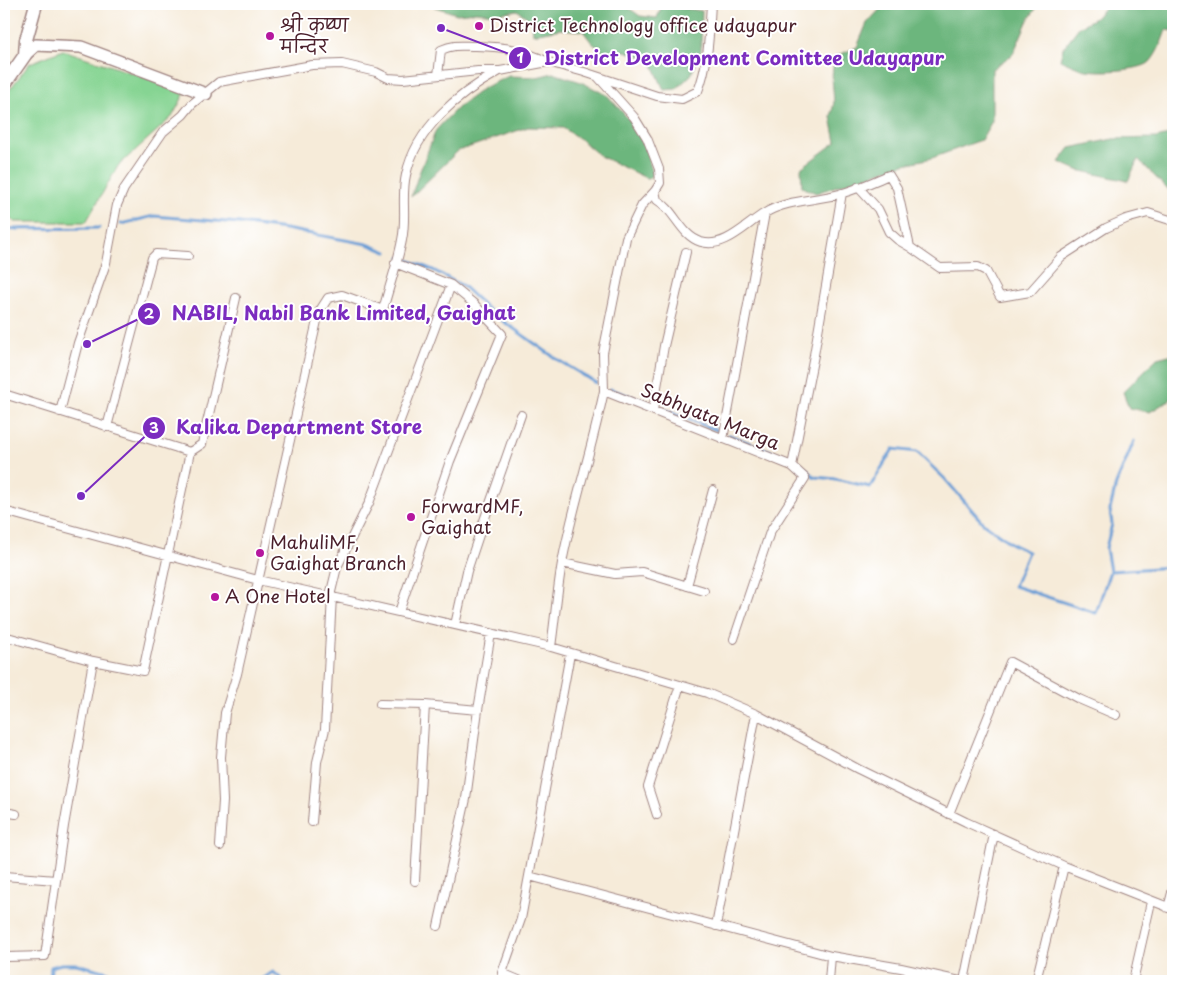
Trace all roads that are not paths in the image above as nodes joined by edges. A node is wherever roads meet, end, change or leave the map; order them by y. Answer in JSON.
{"nodes":[{"id":1,"x":35,"y":4,"type":"edge"},
{"id":2,"x":711,"y":4,"type":"edge"},
{"id":3,"x":25,"y":54,"type":"junction"},
{"id":4,"x":548,"y":62,"type":"junction"},
{"id":5,"x":500,"y":71,"type":"junction"},
{"id":6,"x":438,"y":75,"type":"junction"},
{"id":7,"x":598,"y":76,"type":"junction"},
{"id":8,"x":4,"y":85,"type":"edge"},
{"id":9,"x":206,"y":94,"type":"junction"},
{"id":10,"x":858,"y":187,"type":"junction"},
{"id":11,"x":655,"y":191,"type":"junction"},
{"id":12,"x":842,"y":193,"type":"junction"},
{"id":13,"x":766,"y":213,"type":"junction"},
{"id":14,"x":1173,"y":221,"type":"edge"},
{"id":15,"x":910,"y":247,"type":"junction"},
{"id":16,"x":686,"y":252,"type":"dead end"},
{"id":17,"x":188,"y":256,"type":"dead end"},
{"id":18,"x":395,"y":263,"type":"junction"},
{"id":19,"x":452,"y":285,"type":"junction"},
{"id":20,"x":236,"y":298,"type":"dead end"},
{"id":21,"x":604,"y":391,"type":"junction"},
{"id":22,"x":4,"y":394,"type":"edge"},
{"id":23,"x":653,"y":410,"type":"junction"},
{"id":24,"x":60,"y":412,"type":"junction"},
{"id":25,"x":521,"y":415,"type":"dead end"},
{"id":26,"x":107,"y":427,"type":"junction"},
{"id":27,"x":723,"y":439,"type":"junction"},
{"id":28,"x":190,"y":452,"type":"junction"},
{"id":29,"x":792,"y":466,"type":"junction"},
{"id":30,"x":713,"y":490,"type":"dead end"},
{"id":31,"x":4,"y":511,"type":"edge"},
{"id":32,"x":168,"y":555,"type":"junction"},
{"id":33,"x":562,"y":563,"type":"junction"},
{"id":34,"x":258,"y":580,"type":"junction"},
{"id":35,"x":687,"y":586,"type":"junction"},
{"id":36,"x":704,"y":591,"type":"dead end"},
{"id":37,"x":331,"y":596,"type":"junction"},
{"id":38,"x":399,"y":612,"type":"junction"},
{"id":39,"x":455,"y":625,"type":"junction"},
{"id":40,"x":491,"y":633,"type":"junction"},
{"id":41,"x":4,"y":636,"type":"edge"},
{"id":42,"x":734,"y":639,"type":"dead end"},
{"id":43,"x":551,"y":647,"type":"junction"},
{"id":44,"x":570,"y":654,"type":"junction"},
{"id":45,"x":93,"y":661,"type":"junction"},
{"id":46,"x":680,"y":685,"type":"junction"},
{"id":47,"x":380,"y":704,"type":"dead end"},
{"id":48,"x":425,"y":705,"type":"junction"},
{"id":49,"x":478,"y":710,"type":"junction"},
{"id":50,"x":756,"y":714,"type":"junction"},
{"id":51,"x":1116,"y":715,"type":"dead end"},
{"id":52,"x":4,"y":812,"type":"edge"},
{"id":53,"x":16,"y":814,"type":"dead end"},
{"id":54,"x":949,"y":814,"type":"junction"},
{"id":55,"x":657,"y":815,"type":"dead end"},
{"id":56,"x":312,"y":822,"type":"dead end"},
{"id":57,"x":994,"y":834,"type":"junction"},
{"id":58,"x":220,"y":846,"type":"dead end"},
{"id":59,"x":1064,"y":866,"type":"junction"},
{"id":60,"x":4,"y":876,"type":"edge"},
{"id":61,"x":529,"y":876,"type":"junction"},
{"id":62,"x":56,"y":880,"type":"junction"},
{"id":63,"x":415,"y":881,"type":"dead end"},
{"id":64,"x":1173,"y":890,"type":"edge"},
{"id":65,"x":1151,"y":902,"type":"junction"},
{"id":66,"x":1171,"y":909,"type":"edge"},
{"id":67,"x":438,"y":926,"type":"dead end"},
{"id":68,"x":716,"y":926,"type":"junction"},
{"id":69,"x":832,"y":956,"type":"junction"},
{"id":70,"x":4,"y":958,"type":"edge"},
{"id":71,"x":521,"y":981,"type":"edge"},
{"id":72,"x":830,"y":981,"type":"edge"},
{"id":73,"x":960,"y":981,"type":"edge"},
{"id":74,"x":964,"y":981,"type":"edge"},
{"id":75,"x":1036,"y":981,"type":"edge"},
{"id":76,"x":1133,"y":981,"type":"edge"}],
"edges":[{"from":1,"to":3,"type":"main road"},
{"from":2,"to":7,"type":"street"},
{"from":3,"to":8,"type":"main road"},
{"from":3,"to":9,"type":"street"},
{"from":4,"to":5,"type":"street"},
{"from":4,"to":6,"type":"street"},
{"from":4,"to":7,"type":"street"},
{"from":5,"to":6,"type":"street"},
{"from":5,"to":18,"type":"street"},
{"from":6,"to":9,"type":"street"},
{"from":7,"to":11,"type":"street"},
{"from":9,"to":24,"type":"street"},
{"from":10,"to":12,"type":"street"},
{"from":10,"to":15,"type":"street"},
{"from":10,"to":15,"type":"street"},
{"from":11,"to":13,"type":"street"},
{"from":11,"to":21,"type":"street"},
{"from":12,"to":13,"type":"street"},
{"from":12,"to":29,"type":"street","name":"Sabhyata Marga"},
{"from":13,"to":27,"type":"street"},
{"from":14,"to":15,"type":"street"},
{"from":16,"to":23,"type":"street"},
{"from":17,"to":26,"type":"street"},
{"from":18,"to":19,"type":"street"},
{"from":18,"to":34,"type":"street"},
{"from":19,"to":37,"type":"street"},
{"from":19,"to":38,"type":"street"},
{"from":20,"to":28,"type":"street"},
{"from":21,"to":23,"type":"street","name":"Sabhyata Marga"},
{"from":21,"to":33,"type":"street"},
{"from":22,"to":24,"type":"street"},
{"from":23,"to":27,"type":"street","name":"Sabhyata Marga"},
{"from":24,"to":26,"type":"street"},
{"from":25,"to":39,"type":"street"},
{"from":26,"to":28,"type":"street"},
{"from":27,"to":29,"type":"street","name":"Sabhyata Marga"},
{"from":28,"to":32,"type":"street"},
{"from":29,"to":42,"type":"street"},
{"from":30,"to":35,"type":"street"},
{"from":31,"to":32,"type":"street"},
{"from":32,"to":34,"type":"street"},
{"from":32,"to":45,"type":"street"},
{"from":33,"to":35,"type":"street"},
{"from":33,"to":43,"type":"street"},
{"from":34,"to":37,"type":"street"},
{"from":34,"to":58,"type":"street"},
{"from":35,"to":36,"type":"street"},
{"from":37,"to":38,"type":"street"},
{"from":37,"to":56,"type":"street"},
{"from":38,"to":39,"type":"street"},
{"from":39,"to":40,"type":"street"},
{"from":40,"to":43,"type":"street"},
{"from":40,"to":49,"type":"street"},
{"from":41,"to":45,"type":"street"},
{"from":43,"to":44,"type":"street"},
{"from":44,"to":46,"type":"street"},
{"from":44,"to":61,"type":"street"},
{"from":45,"to":62,"type":"street"},
{"from":46,"to":50,"type":"street"},
{"from":46,"to":55,"type":"street"},
{"from":47,"to":48,"type":"street"},
{"from":48,"to":49,"type":"street"},
{"from":48,"to":63,"type":"street"},
{"from":49,"to":67,"type":"street"},
{"from":50,"to":54,"type":"street"},
{"from":50,"to":68,"type":"street"},
{"from":51,"to":54,"type":"street"},
{"from":52,"to":53,"type":"street"},
{"from":54,"to":57,"type":"street"},
{"from":57,"to":59,"type":"street"},
{"from":57,"to":74,"type":"street"},
{"from":59,"to":65,"type":"street"},
{"from":59,"to":75,"type":"street"},
{"from":60,"to":62,"type":"street"},
{"from":61,"to":68,"type":"street"},
{"from":61,"to":71,"type":"street"},
{"from":62,"to":70,"type":"street"},
{"from":64,"to":66,"type":"street"},
{"from":65,"to":66,"type":"street"},
{"from":65,"to":76,"type":"street"},
{"from":68,"to":69,"type":"street"},
{"from":69,"to":72,"type":"street"},
{"from":69,"to":73,"type":"street"}]}
